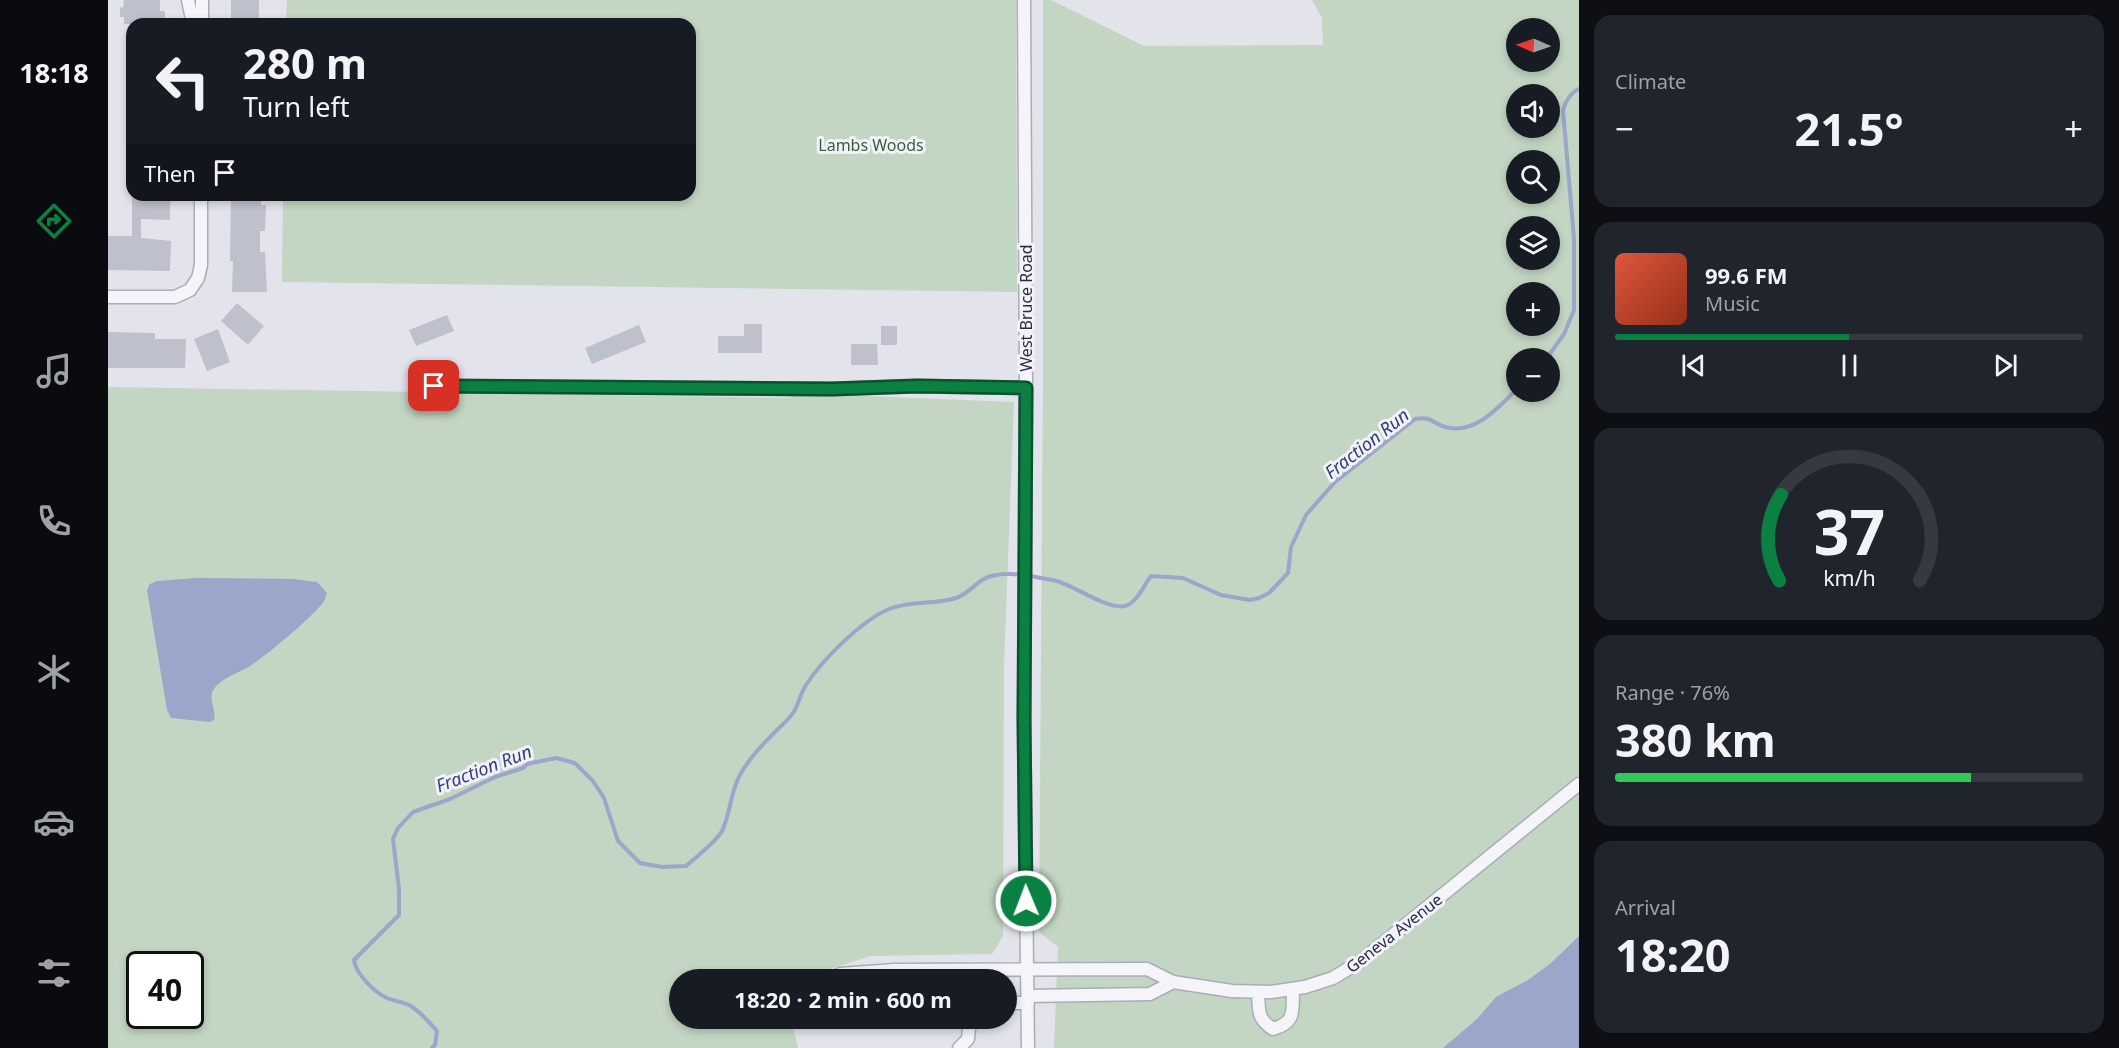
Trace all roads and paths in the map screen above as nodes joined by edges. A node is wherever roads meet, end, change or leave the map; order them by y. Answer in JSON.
{"nodes":[{"id":1,"x":188,"y":0,"type":"edge"},
{"id":2,"x":202,"y":0,"type":"edge"},
{"id":3,"x":1024,"y":0,"type":"edge"},
{"id":4,"x":192,"y":18,"type":"edge"},
{"id":5,"x":202,"y":18,"type":"edge"},
{"id":6,"x":201,"y":201,"type":"edge"},
{"id":7,"x":108,"y":297,"type":"edge"},
{"id":8,"x":434,"y":386,"type":"dead end"},
{"id":9,"x":1026,"y":388,"type":"junction"},
{"id":10,"x":1579,"y":784,"type":"edge"},
{"id":11,"x":1017,"y":970,"type":"edge"},
{"id":12,"x":1027,"y":970,"type":"junction"},
{"id":13,"x":1173,"y":982,"type":"junction"},
{"id":14,"x":1293,"y":989,"type":"junction"},
{"id":15,"x":1258,"y":992,"type":"junction"},
{"id":16,"x":1028,"y":1000,"type":"junction"},
{"id":17,"x":1017,"y":1002,"type":"edge"},
{"id":18,"x":969,"y":1029,"type":"edge"},
{"id":19,"x":959,"y":1048,"type":"edge"},
{"id":20,"x":1028,"y":1048,"type":"edge"}],
"edges":[{"from":1,"to":4,"type":"street"},
{"from":2,"to":5,"type":"street"},
{"from":3,"to":9,"type":"street","name":"West Bruce Road"},
{"from":6,"to":7,"type":"street"},
{"from":8,"to":9,"type":"street"},
{"from":9,"to":12,"type":"street","name":"West Bruce Road"},
{"from":10,"to":14,"type":"street","name":"Geneva Avenue"},
{"from":11,"to":12,"type":"street","name":"Geneva Avenue"},
{"from":12,"to":13,"type":"street","name":"Geneva Avenue"},
{"from":12,"to":16,"type":"street","name":"West Bruce Road"},
{"from":13,"to":15,"type":"street","name":"Geneva Avenue"},
{"from":13,"to":16,"type":"street"},
{"from":14,"to":15,"type":"street","name":"Geneva Avenue"},
{"from":14,"to":15,"type":"street"},
{"from":16,"to":17,"type":"street"},
{"from":16,"to":20,"type":"street","name":"West Bruce Road"},
{"from":18,"to":19,"type":"street"}]}
